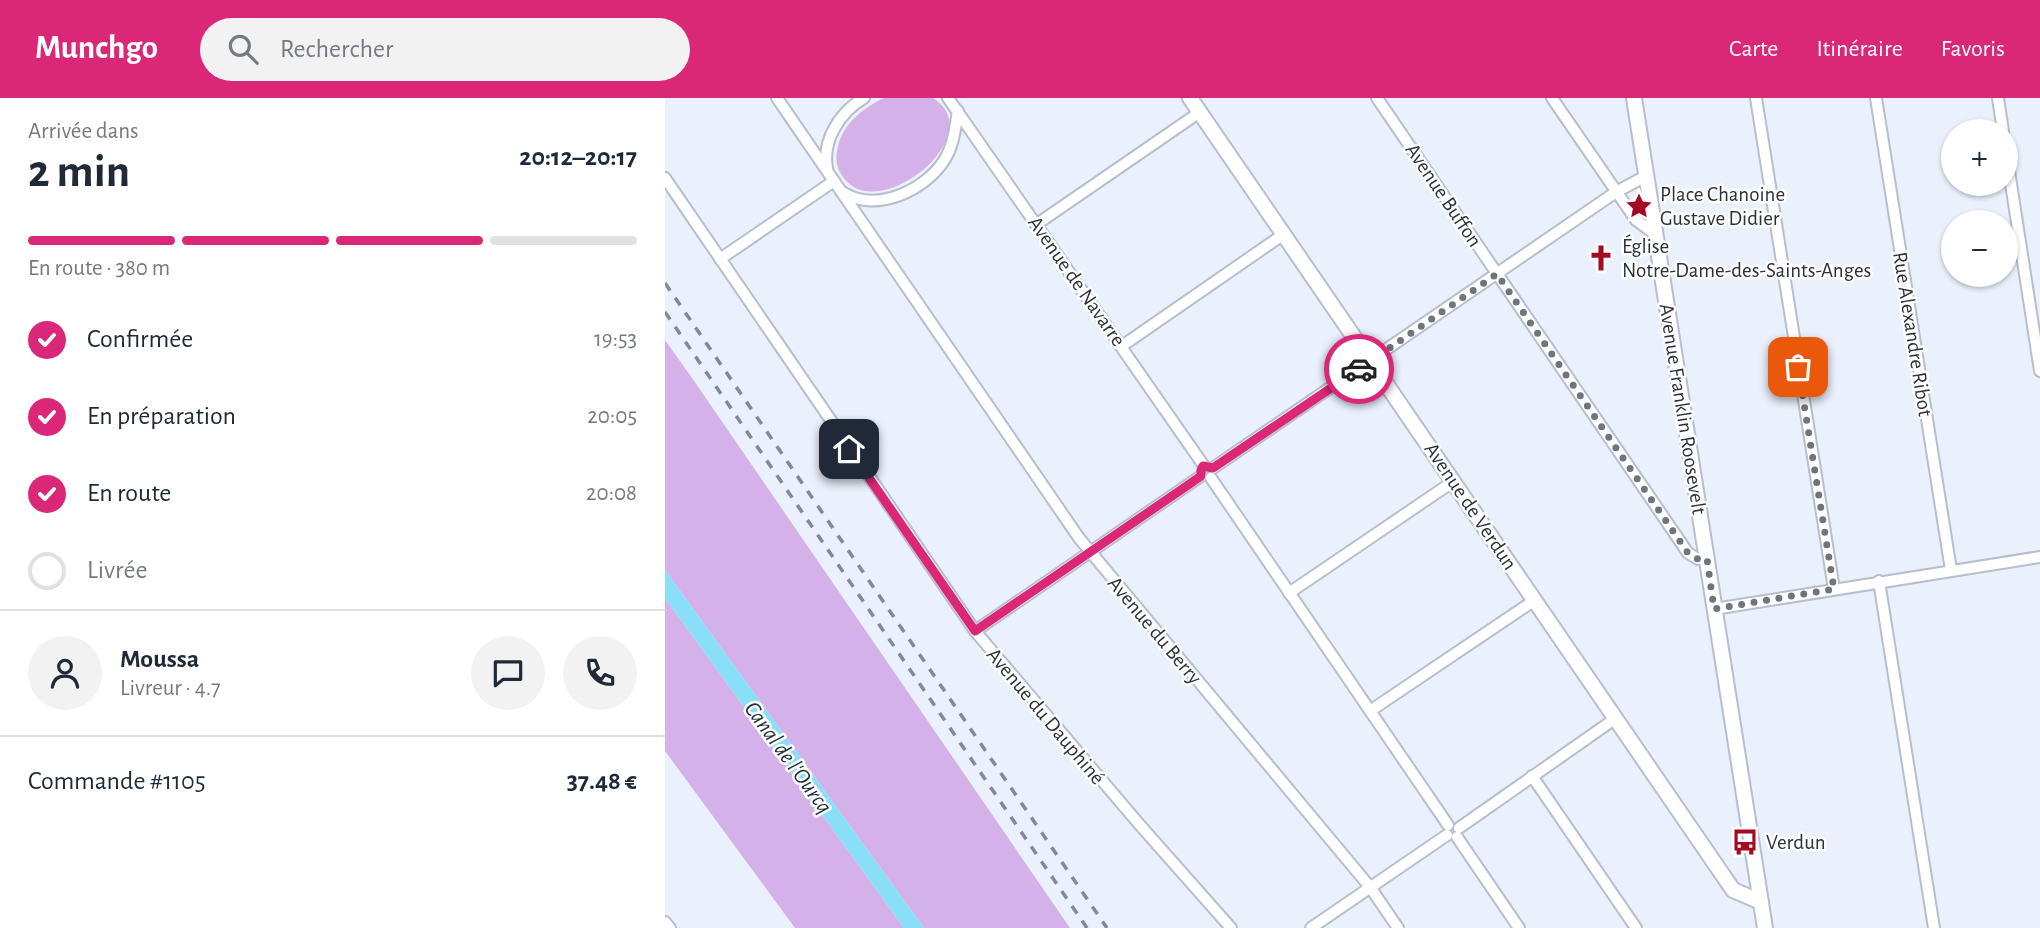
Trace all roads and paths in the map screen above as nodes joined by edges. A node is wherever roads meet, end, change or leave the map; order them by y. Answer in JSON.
{"nodes":[{"id":1,"x":777,"y":98,"type":"edge"},
{"id":2,"x":864,"y":98,"type":"edge"},
{"id":3,"x":1191,"y":98,"type":"edge"},
{"id":4,"x":1377,"y":98,"type":"edge"},
{"id":5,"x":1552,"y":98,"type":"edge"},
{"id":6,"x":1634,"y":98,"type":"edge"},
{"id":7,"x":1756,"y":98,"type":"edge"},
{"id":8,"x":1876,"y":98,"type":"edge"},
{"id":9,"x":1998,"y":98,"type":"edge"},
{"id":10,"x":952,"y":99,"type":"edge"},
{"id":11,"x":958,"y":111,"type":"junction"},
{"id":12,"x":1200,"y":112,"type":"junction"},
{"id":13,"x":2001,"y":119,"type":"edge"},
{"id":14,"x":1646,"y":176,"type":"junction"},
{"id":15,"x":831,"y":177,"type":"junction"},
{"id":16,"x":665,"y":178,"type":"edge"},
{"id":17,"x":841,"y":192,"type":"junction"},
{"id":18,"x":1616,"y":192,"type":"junction"},
{"id":19,"x":2013,"y":196,"type":"edge"},
{"id":20,"x":1037,"y":224,"type":"junction"},
{"id":21,"x":1284,"y":234,"type":"junction"},
{"id":22,"x":1655,"y":234,"type":"junction"},
{"id":23,"x":720,"y":259,"type":"junction"},
{"id":24,"x":1497,"y":274,"type":"junction"},
{"id":25,"x":1122,"y":346,"type":"junction"},
{"id":26,"x":1371,"y":361,"type":"junction"},
{"id":27,"x":2040,"y":371,"type":"edge"},
{"id":28,"x":1207,"y":472,"type":"junction"},
{"id":29,"x":1454,"y":481,"type":"junction"},
{"id":30,"x":1091,"y":552,"type":"junction"},
{"id":31,"x":2040,"y":556,"type":"edge"},
{"id":32,"x":1707,"y":559,"type":"junction"},
{"id":33,"x":1951,"y":570,"type":"junction"},
{"id":34,"x":1879,"y":581,"type":"junction"},
{"id":35,"x":1834,"y":589,"type":"junction"},
{"id":36,"x":1289,"y":593,"type":"junction"},
{"id":37,"x":1535,"y":600,"type":"junction"},
{"id":38,"x":1714,"y":609,"type":"junction"},
{"id":39,"x":975,"y":631,"type":"junction"},
{"id":40,"x":1370,"y":711,"type":"junction"},
{"id":41,"x":1616,"y":718,"type":"junction"},
{"id":42,"x":1532,"y":776,"type":"junction"},
{"id":43,"x":1453,"y":831,"type":"junction"},
{"id":44,"x":1370,"y":887,"type":"junction"},
{"id":45,"x":1761,"y":902,"type":"junction"},
{"id":46,"x":665,"y":922,"type":"edge"},
{"id":47,"x":670,"y":928,"type":"edge"},
{"id":48,"x":1231,"y":928,"type":"edge"},
{"id":49,"x":1311,"y":928,"type":"edge"},
{"id":50,"x":1398,"y":928,"type":"edge"},
{"id":51,"x":1519,"y":928,"type":"edge"},
{"id":52,"x":1636,"y":928,"type":"edge"},
{"id":53,"x":1765,"y":928,"type":"edge"},
{"id":54,"x":1934,"y":928,"type":"edge"}],
"edges":[{"from":1,"to":15,"type":"street","name":"Avenue du Berry"},
{"from":2,"to":15,"type":"street"},
{"from":3,"to":12,"type":"street","name":"Avenue de Verdun"},
{"from":4,"to":24,"type":"street","name":"Avenue Buffon"},
{"from":5,"to":18,"type":"street"},
{"from":6,"to":14,"type":"street","name":"Avenue Franklin Roosevelt"},
{"from":7,"to":35,"type":"street"},
{"from":8,"to":33,"type":"street","name":"Rue Alexandre Ribot"},
{"from":9,"to":13,"type":"street"},
{"from":10,"to":11,"type":"street","name":"Avenue de Navarre"},
{"from":11,"to":17,"type":"street"},
{"from":11,"to":20,"type":"street","name":"Avenue de Navarre"},
{"from":12,"to":20,"type":"street"},
{"from":12,"to":21,"type":"street","name":"Avenue de Verdun"},
{"from":14,"to":18,"type":"street"},
{"from":14,"to":22,"type":"street","name":"Avenue Franklin Roosevelt"},
{"from":15,"to":17,"type":"street","name":"Avenue du Berry"},
{"from":15,"to":23,"type":"street"},
{"from":16,"to":23,"type":"street","name":"Avenue du Dauphiné"},
{"from":17,"to":30,"type":"street","name":"Avenue du Berry"},
{"from":18,"to":22,"type":"street"},
{"from":18,"to":24,"type":"street"},
{"from":19,"to":27,"type":"street"},
{"from":20,"to":25,"type":"street","name":"Avenue de Navarre"},
{"from":21,"to":25,"type":"street"},
{"from":21,"to":26,"type":"street","name":"Avenue de Verdun"},
{"from":22,"to":32,"type":"street","name":"Avenue Franklin Roosevelt"},
{"from":23,"to":39,"type":"street","name":"Avenue du Dauphiné"},
{"from":24,"to":26,"type":"street"},
{"from":24,"to":32,"type":"street","name":"Avenue Buffon"},
{"from":25,"to":28,"type":"street","name":"Avenue de Navarre"},
{"from":26,"to":28,"type":"street"},
{"from":26,"to":29,"type":"street","name":"Avenue de Verdun"},
{"from":28,"to":30,"type":"street"},
{"from":28,"to":36,"type":"street","name":"Avenue de Navarre"},
{"from":29,"to":36,"type":"street"},
{"from":29,"to":37,"type":"street","name":"Avenue de Verdun"},
{"from":30,"to":39,"type":"street"},
{"from":30,"to":44,"type":"street","name":"Avenue du Berry"},
{"from":31,"to":33,"type":"street"},
{"from":32,"to":38,"type":"street","name":"Avenue Franklin Roosevelt"},
{"from":33,"to":34,"type":"street"},
{"from":34,"to":35,"type":"street"},
{"from":34,"to":54,"type":"street"},
{"from":35,"to":38,"type":"street"},
{"from":36,"to":40,"type":"street","name":"Avenue de Navarre"},
{"from":37,"to":40,"type":"street"},
{"from":37,"to":41,"type":"street","name":"Avenue de Verdun"},
{"from":38,"to":45,"type":"street","name":"Avenue Franklin Roosevelt"},
{"from":39,"to":48,"type":"street","name":"Avenue du Dauphiné"},
{"from":40,"to":43,"type":"street","name":"Avenue de Navarre"},
{"from":41,"to":42,"type":"street"},
{"from":41,"to":45,"type":"street","name":"Avenue de Verdun"},
{"from":42,"to":43,"type":"street"},
{"from":42,"to":52,"type":"street"},
{"from":43,"to":44,"type":"street"},
{"from":43,"to":51,"type":"street","name":"Avenue de Navarre"},
{"from":44,"to":49,"type":"street"},
{"from":44,"to":50,"type":"street","name":"Avenue du Berry"},
{"from":45,"to":53,"type":"street","name":"Avenue Franklin Roosevelt"},
{"from":46,"to":47,"type":"street"}]}
